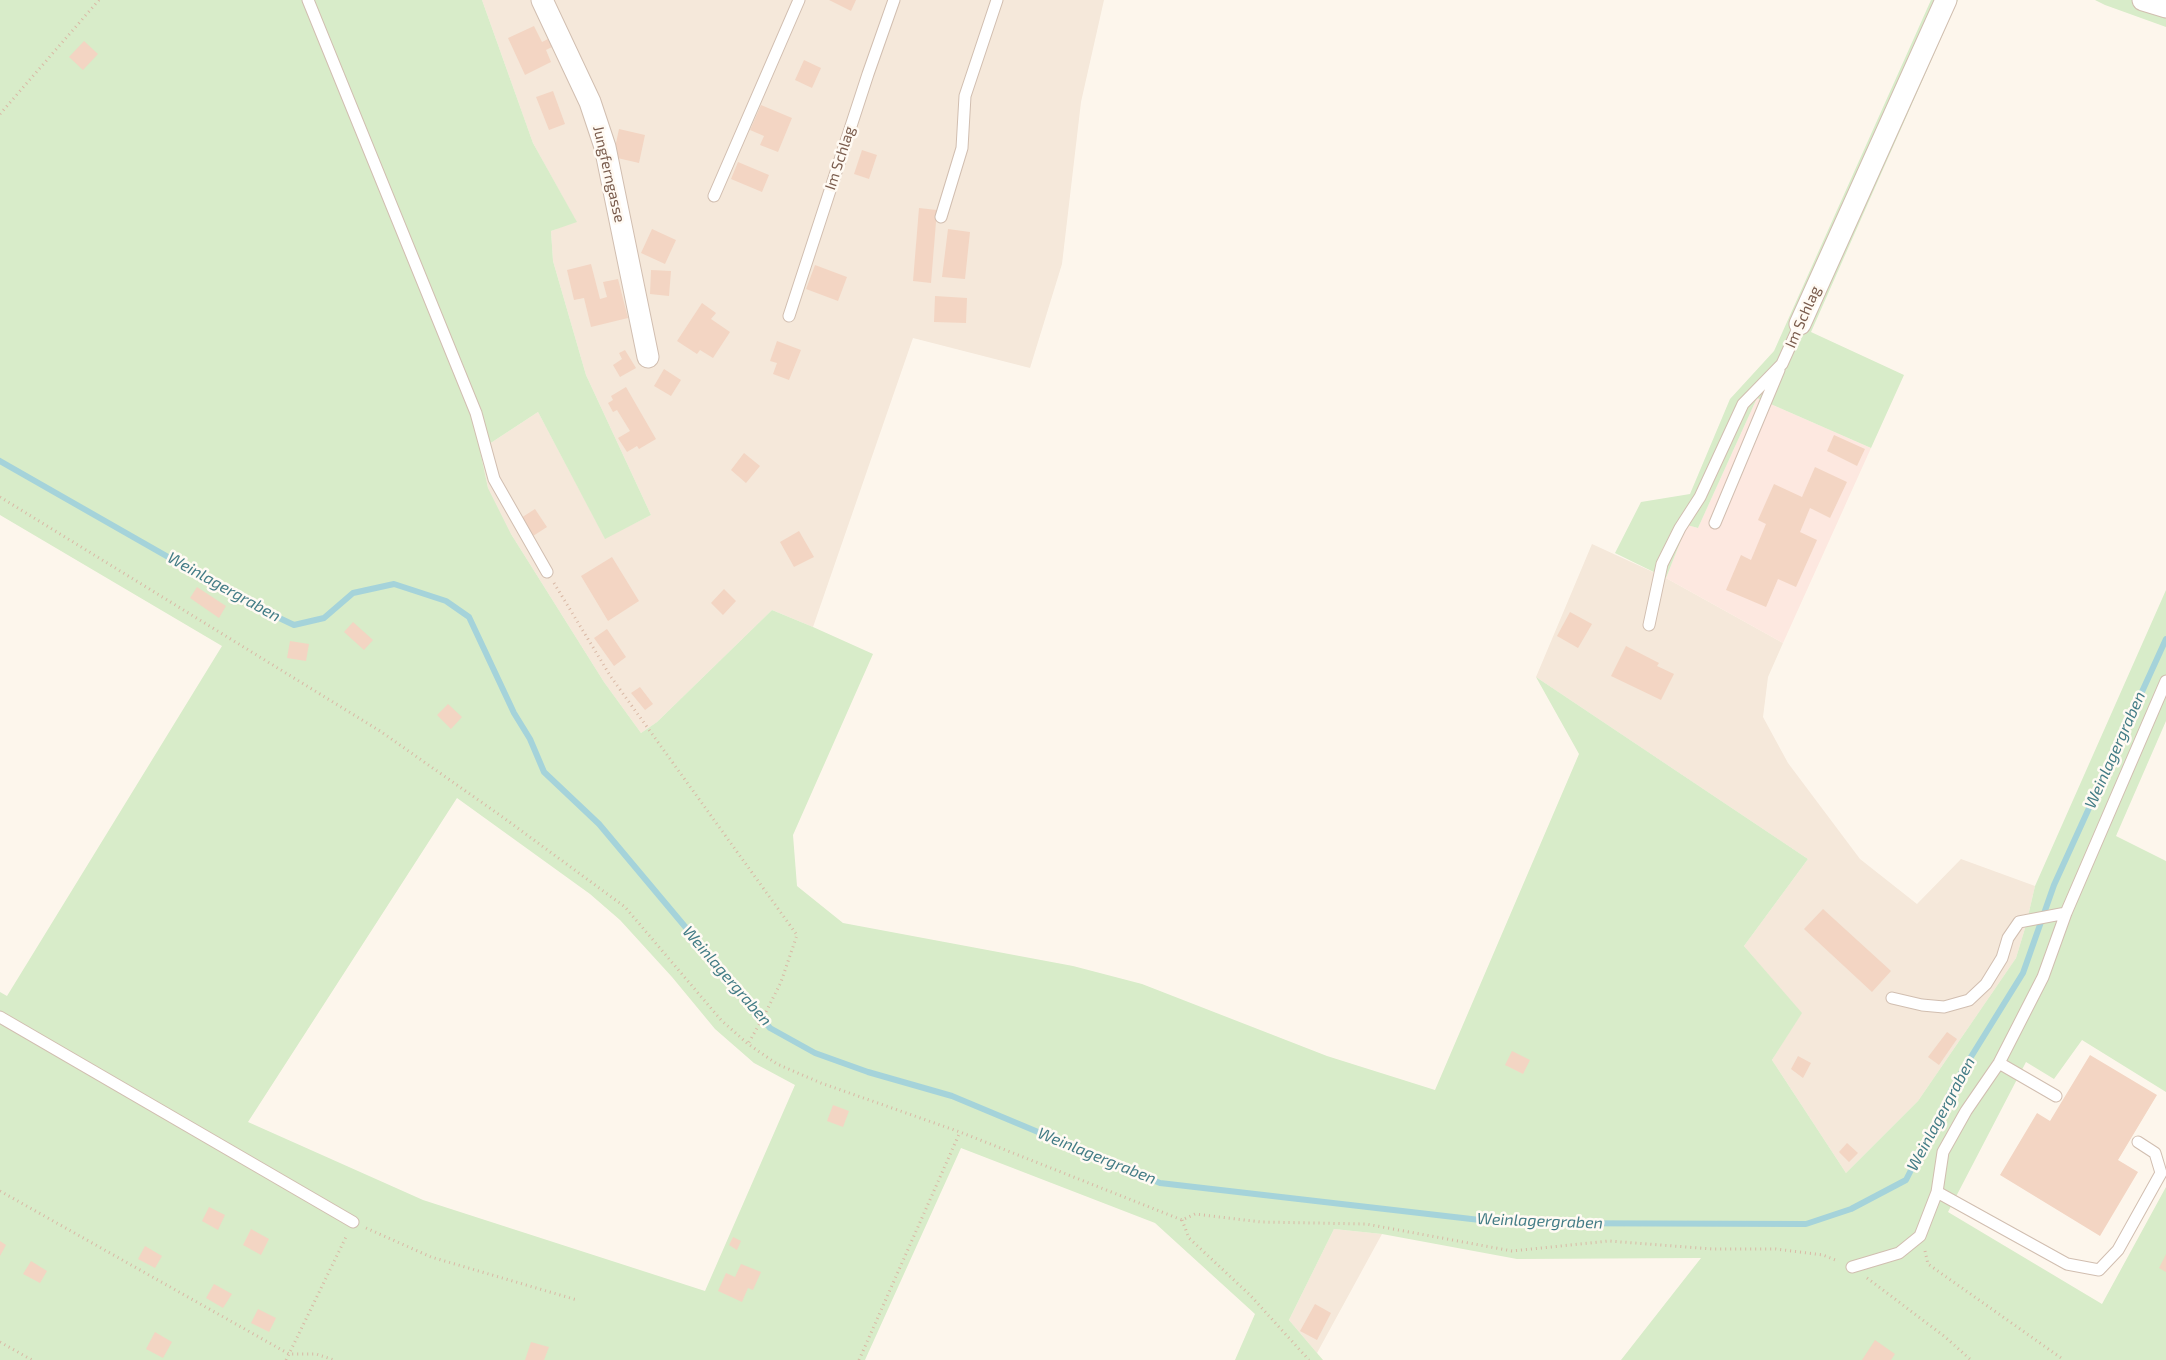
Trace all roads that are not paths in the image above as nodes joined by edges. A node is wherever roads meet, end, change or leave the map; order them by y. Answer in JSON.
{"nodes":[{"id":1,"x":308,"y":0,"type":"edge"},
{"id":2,"x":542,"y":0,"type":"edge"},
{"id":3,"x":799,"y":0,"type":"edge"},
{"id":4,"x":894,"y":0,"type":"edge"},
{"id":5,"x":997,"y":0,"type":"edge"},
{"id":6,"x":1946,"y":0,"type":"edge"},
{"id":7,"x":2143,"y":0,"type":"edge"},
{"id":8,"x":2166,"y":8,"type":"edge"},
{"id":9,"x":714,"y":196,"type":"dead end"},
{"id":10,"x":941,"y":217,"type":"dead end"},
{"id":11,"x":789,"y":316,"type":"dead end"},
{"id":12,"x":1800,"y":324,"type":"joint"},
{"id":13,"x":648,"y":357,"type":"dead end"},
{"id":14,"x":1782,"y":364,"type":"junction"},
{"id":15,"x":1715,"y":523,"type":"dead end"},
{"id":16,"x":547,"y":572,"type":"road end"},
{"id":17,"x":1649,"y":625,"type":"dead end"},
{"id":18,"x":2166,"y":681,"type":"edge"},
{"id":19,"x":2066,"y":912,"type":"junction"},
{"id":20,"x":1892,"y":998,"type":"dead end"},
{"id":21,"x":0,"y":1017,"type":"edge"},
{"id":22,"x":1999,"y":1063,"type":"junction"},
{"id":23,"x":2056,"y":1096,"type":"dead end"},
{"id":24,"x":2138,"y":1142,"type":"dead end"},
{"id":25,"x":1937,"y":1192,"type":"junction"},
{"id":26,"x":353,"y":1222,"type":"road end"},
{"id":27,"x":1852,"y":1267,"type":"road end"}],
"edges":[{"from":1,"to":16,"type":"lane"},
{"from":2,"to":13,"type":"street","name":"Jungferngasse"},
{"from":3,"to":9,"type":"lane"},
{"from":4,"to":11,"type":"lane","name":"Im Schlag"},
{"from":5,"to":10,"type":"lane"},
{"from":6,"to":12,"type":"street","name":"Im Schlag"},
{"from":7,"to":8,"type":"street"},
{"from":12,"to":14,"type":"lane","name":"Im Schlag"},
{"from":14,"to":15,"type":"lane"},
{"from":14,"to":17,"type":"lane","name":"Im Schlag"},
{"from":18,"to":19,"type":"lane"},
{"from":19,"to":20,"type":"lane"},
{"from":19,"to":22,"type":"lane"},
{"from":21,"to":26,"type":"lane"},
{"from":22,"to":23,"type":"lane"},
{"from":22,"to":25,"type":"lane"},
{"from":24,"to":25,"type":"lane"},
{"from":25,"to":27,"type":"lane"}]}
